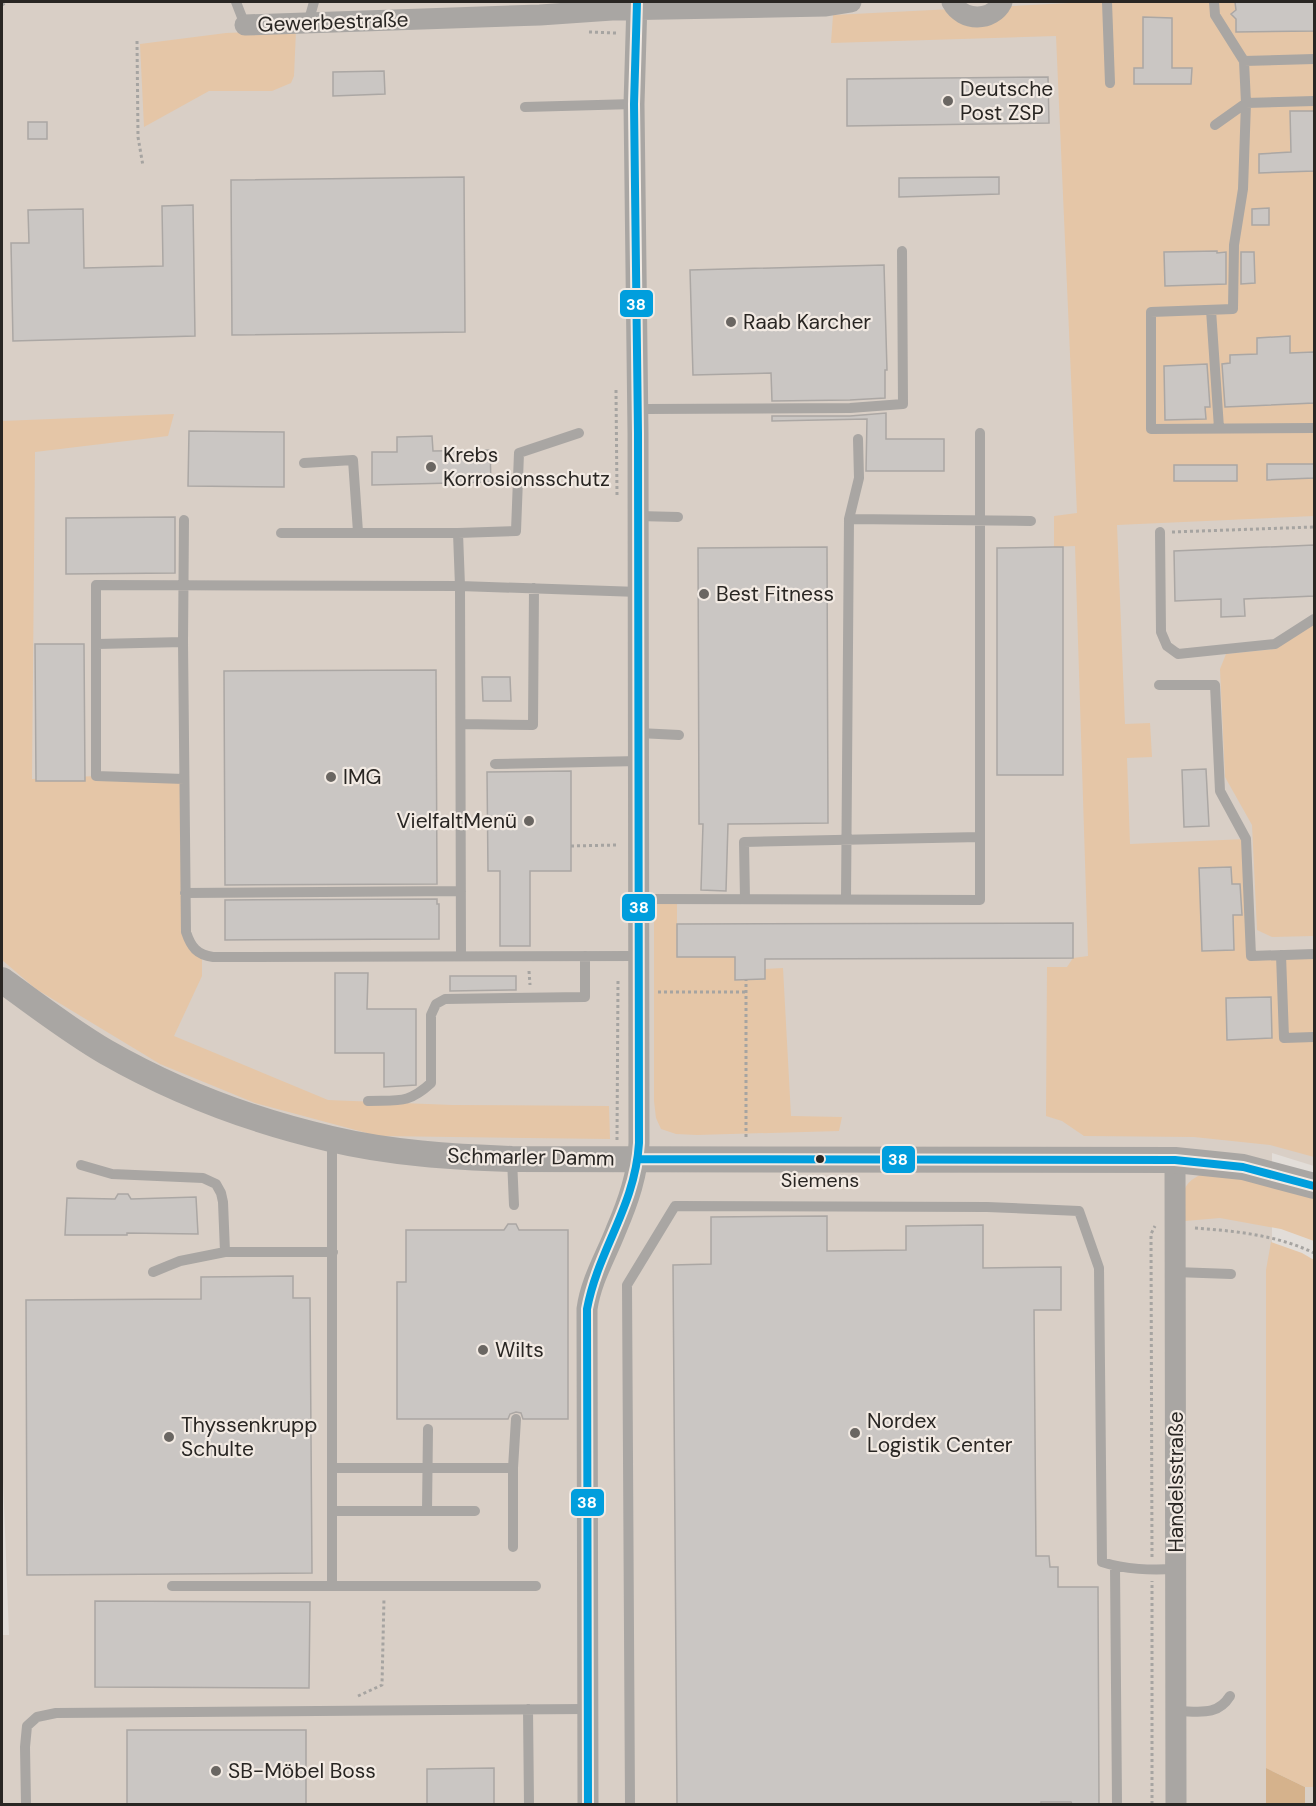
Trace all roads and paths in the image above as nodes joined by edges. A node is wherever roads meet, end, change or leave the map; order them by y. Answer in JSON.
{"nodes":[{"id":1,"x":6,"y":2,"type":"edge"},
{"id":2,"x":236,"y":2,"type":"edge"},
{"id":3,"x":314,"y":2,"type":"edge"},
{"id":4,"x":851,"y":2,"type":"edge"},
{"id":5,"x":952,"y":2,"type":"edge"},
{"id":6,"x":1002,"y":2,"type":"edge"},
{"id":7,"x":1107,"y":2,"type":"edge"},
{"id":8,"x":1214,"y":2,"type":"edge"},
{"id":9,"x":731,"y":4,"type":"edge"},
{"id":10,"x":2,"y":5,"type":"edge"},
{"id":11,"x":637,"y":6,"type":"edge"},
{"id":12,"x":503,"y":9,"type":"edge"},
{"id":13,"x":308,"y":23,"type":"junction"},
{"id":14,"x":245,"y":25,"type":"joint"},
{"id":15,"x":137,"y":41,"type":"dead end"},
{"id":16,"x":1314,"y":59,"type":"edge"},
{"id":17,"x":1244,"y":61,"type":"junction"},
{"id":18,"x":1110,"y":83,"type":"dead end"},
{"id":19,"x":1314,"y":101,"type":"edge"},
{"id":20,"x":1246,"y":103,"type":"junction"},
{"id":21,"x":634,"y":104,"type":"junction"},
{"id":22,"x":525,"y":107,"type":"dead end"},
{"id":23,"x":1215,"y":125,"type":"dead end"},
{"id":24,"x":143,"y":166,"type":"dead end"},
{"id":25,"x":902,"y":251,"type":"dead end"},
{"id":26,"x":1211,"y":310,"type":"junction"},
{"id":27,"x":646,"y":409,"type":"dead end"},
{"id":28,"x":1220,"y":428,"type":"junction"},
{"id":29,"x":1314,"y":428,"type":"edge"},
{"id":30,"x":579,"y":433,"type":"dead end"},
{"id":31,"x":981,"y":433,"type":"dead end"},
{"id":32,"x":858,"y":439,"type":"dead end"},
{"id":33,"x":304,"y":463,"type":"dead end"},
{"id":34,"x":638,"y":516,"type":"junction"},
{"id":35,"x":678,"y":517,"type":"dead end"},
{"id":36,"x":849,"y":519,"type":"junction"},
{"id":37,"x":184,"y":520,"type":"dead end"},
{"id":38,"x":980,"y":521,"type":"junction"},
{"id":39,"x":1031,"y":521,"type":"dead end"},
{"id":40,"x":1314,"y":527,"type":"edge"},
{"id":41,"x":281,"y":532,"type":"dead end"},
{"id":42,"x":358,"y":532,"type":"junction"},
{"id":43,"x":1160,"y":532,"type":"joint"},
{"id":44,"x":458,"y":533,"type":"junction"},
{"id":45,"x":184,"y":585,"type":"junction"},
{"id":46,"x":460,"y":586,"type":"junction"},
{"id":47,"x":534,"y":588,"type":"junction"},
{"id":48,"x":639,"y":592,"type":"junction"},
{"id":49,"x":1314,"y":619,"type":"edge"},
{"id":50,"x":183,"y":642,"type":"junction"},
{"id":51,"x":97,"y":644,"type":"junction"},
{"id":52,"x":1159,"y":685,"type":"dead end"},
{"id":53,"x":461,"y":724,"type":"junction"},
{"id":54,"x":639,"y":733,"type":"junction"},
{"id":55,"x":679,"y":735,"type":"dead end"},
{"id":56,"x":639,"y":761,"type":"junction"},
{"id":57,"x":495,"y":764,"type":"dead end"},
{"id":58,"x":184,"y":779,"type":"junction"},
{"id":59,"x":980,"y":837,"type":"junction"},
{"id":60,"x":847,"y":838,"type":"junction"},
{"id":61,"x":618,"y":845,"type":"dead end"},
{"id":62,"x":571,"y":846,"type":"dead end"},
{"id":63,"x":461,"y":891,"type":"junction"},
{"id":64,"x":185,"y":893,"type":"junction"},
{"id":65,"x":639,"y":899,"type":"junction"},
{"id":66,"x":745,"y":899,"type":"junction"},
{"id":67,"x":846,"y":900,"type":"junction"},
{"id":68,"x":1314,"y":954,"type":"edge"},
{"id":69,"x":1281,"y":955,"type":"junction"},
{"id":70,"x":461,"y":956,"type":"junction"},
{"id":71,"x":585,"y":956,"type":"junction"},
{"id":72,"x":638,"y":956,"type":"junction"},
{"id":73,"x":530,"y":957,"type":"junction"},
{"id":74,"x":2,"y":980,"type":"edge"},
{"id":75,"x":747,"y":980,"type":"dead end"},
{"id":76,"x":639,"y":992,"type":"junction"},
{"id":77,"x":746,"y":992,"type":"junction"},
{"id":78,"x":530,"y":998,"type":"junction"},
{"id":79,"x":1314,"y":1037,"type":"edge"},
{"id":80,"x":368,"y":1101,"type":"dead end"},
{"id":81,"x":332,"y":1139,"type":"junction"},
{"id":82,"x":746,"y":1145,"type":"dead end"},
{"id":83,"x":512,"y":1159,"type":"junction"},
{"id":84,"x":639,"y":1159,"type":"junction"},
{"id":85,"x":1175,"y":1160,"type":"junction"},
{"id":86,"x":81,"y":1165,"type":"dead end"},
{"id":87,"x":1314,"y":1186,"type":"edge"},
{"id":88,"x":514,"y":1205,"type":"dead end"},
{"id":89,"x":1175,"y":1227,"type":"junction"},
{"id":90,"x":225,"y":1252,"type":"junction"},
{"id":91,"x":333,"y":1252,"type":"junction"},
{"id":92,"x":1314,"y":1253,"type":"edge"},
{"id":93,"x":153,"y":1272,"type":"dead end"},
{"id":94,"x":1176,"y":1272,"type":"junction"},
{"id":95,"x":1231,"y":1274,"type":"dead end"},
{"id":96,"x":516,"y":1419,"type":"dead end"},
{"id":97,"x":428,"y":1430,"type":"dead end"},
{"id":98,"x":333,"y":1468,"type":"junction"},
{"id":99,"x":428,"y":1468,"type":"junction"},
{"id":100,"x":513,"y":1468,"type":"junction"},
{"id":101,"x":333,"y":1511,"type":"junction"},
{"id":102,"x":427,"y":1511,"type":"junction"},
{"id":103,"x":475,"y":1511,"type":"dead end"},
{"id":104,"x":513,"y":1547,"type":"dead end"},
{"id":105,"x":1114,"y":1566,"type":"junction"},
{"id":106,"x":1176,"y":1569,"type":"junction"},
{"id":107,"x":1152,"y":1570,"type":"junction"},
{"id":108,"x":172,"y":1586,"type":"dead end"},
{"id":109,"x":332,"y":1586,"type":"junction"},
{"id":110,"x":384,"y":1586,"type":"junction"},
{"id":111,"x":536,"y":1586,"type":"dead end"},
{"id":112,"x":1230,"y":1696,"type":"dead end"},
{"id":113,"x":353,"y":1698,"type":"dead end"},
{"id":114,"x":528,"y":1709,"type":"junction"},
{"id":115,"x":586,"y":1709,"type":"junction"},
{"id":116,"x":1176,"y":1711,"type":"junction"},
{"id":117,"x":26,"y":1804,"type":"edge"},
{"id":118,"x":529,"y":1804,"type":"edge"},
{"id":119,"x":588,"y":1804,"type":"edge"},
{"id":120,"x":630,"y":1804,"type":"edge"},
{"id":121,"x":1117,"y":1804,"type":"edge"},
{"id":122,"x":1152,"y":1804,"type":"edge"},
{"id":123,"x":1176,"y":1804,"type":"edge"}],
"edges":[{"from":1,"to":10,"type":"path"},
{"from":2,"to":14,"type":"lane"},
{"from":3,"to":13,"type":"lane"},
{"from":4,"to":9,"type":"street","name":"Gewerbestraße"},
{"from":5,"to":6,"type":"street"},
{"from":7,"to":18,"type":"lane"},
{"from":8,"to":17,"type":"lane"},
{"from":9,"to":11,"type":"street","name":"Gewerbestraße"},
{"from":11,"to":12,"type":"street","name":"Gewerbestraße"},
{"from":11,"to":21,"type":"street"},
{"from":12,"to":13,"type":"street","name":"Gewerbestraße"},
{"from":13,"to":14,"type":"street","name":"Gewerbestraße"},
{"from":15,"to":24,"type":"path"},
{"from":16,"to":17,"type":"lane"},
{"from":17,"to":20,"type":"lane"},
{"from":19,"to":20,"type":"lane"},
{"from":20,"to":23,"type":"lane"},
{"from":20,"to":26,"type":"lane"},
{"from":21,"to":22,"type":"lane"},
{"from":21,"to":34,"type":"street"},
{"from":25,"to":27,"type":"lane"},
{"from":26,"to":28,"type":"lane"},
{"from":26,"to":28,"type":"lane"},
{"from":28,"to":29,"type":"lane"},
{"from":30,"to":44,"type":"lane"},
{"from":31,"to":38,"type":"lane"},
{"from":32,"to":36,"type":"lane"},
{"from":33,"to":42,"type":"lane"},
{"from":34,"to":35,"type":"lane"},
{"from":34,"to":48,"type":"street"},
{"from":36,"to":38,"type":"lane"},
{"from":36,"to":60,"type":"lane"},
{"from":37,"to":45,"type":"lane"},
{"from":38,"to":39,"type":"lane"},
{"from":38,"to":59,"type":"lane"},
{"from":40,"to":43,"type":"path"},
{"from":41,"to":42,"type":"lane"},
{"from":42,"to":44,"type":"lane"},
{"from":43,"to":49,"type":"lane"},
{"from":44,"to":46,"type":"lane"},
{"from":45,"to":46,"type":"lane"},
{"from":45,"to":50,"type":"lane"},
{"from":45,"to":51,"type":"lane"},
{"from":46,"to":47,"type":"lane"},
{"from":46,"to":53,"type":"lane"},
{"from":47,"to":48,"type":"lane"},
{"from":47,"to":53,"type":"lane"},
{"from":48,"to":54,"type":"street"},
{"from":50,"to":51,"type":"lane"},
{"from":50,"to":58,"type":"lane"},
{"from":51,"to":58,"type":"lane"},
{"from":52,"to":69,"type":"lane"},
{"from":53,"to":63,"type":"lane"},
{"from":54,"to":55,"type":"lane"},
{"from":54,"to":56,"type":"street"},
{"from":56,"to":57,"type":"lane"},
{"from":56,"to":65,"type":"street"},
{"from":58,"to":64,"type":"lane"},
{"from":59,"to":60,"type":"lane"},
{"from":59,"to":67,"type":"lane"},
{"from":60,"to":66,"type":"lane"},
{"from":60,"to":67,"type":"lane"},
{"from":61,"to":62,"type":"path"},
{"from":63,"to":64,"type":"lane"},
{"from":63,"to":70,"type":"lane"},
{"from":64,"to":70,"type":"lane"},
{"from":65,"to":66,"type":"lane"},
{"from":65,"to":72,"type":"street"},
{"from":66,"to":67,"type":"lane"},
{"from":68,"to":69,"type":"lane"},
{"from":69,"to":79,"type":"lane"},
{"from":70,"to":73,"type":"lane"},
{"from":71,"to":72,"type":"lane"},
{"from":71,"to":73,"type":"lane"},
{"from":71,"to":78,"type":"lane"},
{"from":72,"to":76,"type":"street"},
{"from":73,"to":78,"type":"path"},
{"from":74,"to":81,"type":"street","name":"Schmarler Damm"},
{"from":75,"to":77,"type":"path"},
{"from":76,"to":77,"type":"path"},
{"from":76,"to":84,"type":"street"},
{"from":77,"to":82,"type":"path"},
{"from":78,"to":80,"type":"lane"},
{"from":81,"to":83,"type":"street","name":"Schmarler Damm"},
{"from":81,"to":91,"type":"lane"},
{"from":83,"to":84,"type":"street","name":"Schmarler Damm"},
{"from":83,"to":88,"type":"lane"},
{"from":84,"to":85,"type":"street","name":"Schmarler Damm"},
{"from":84,"to":115,"type":"street"},
{"from":85,"to":87,"type":"street","name":"Schmarler Damm"},
{"from":85,"to":89,"type":"street","name":"Handelsstraße"},
{"from":86,"to":90,"type":"lane"},
{"from":89,"to":92,"type":"path"},
{"from":89,"to":94,"type":"street","name":"Handelsstraße"},
{"from":89,"to":107,"type":"path"},
{"from":90,"to":91,"type":"lane"},
{"from":90,"to":93,"type":"lane"},
{"from":91,"to":98,"type":"lane"},
{"from":94,"to":95,"type":"lane"},
{"from":94,"to":106,"type":"street","name":"Handelsstraße"},
{"from":96,"to":100,"type":"lane"},
{"from":97,"to":99,"type":"lane"},
{"from":98,"to":99,"type":"lane"},
{"from":98,"to":101,"type":"lane"},
{"from":99,"to":100,"type":"lane"},
{"from":99,"to":102,"type":"lane"},
{"from":100,"to":104,"type":"lane"},
{"from":101,"to":102,"type":"lane"},
{"from":101,"to":109,"type":"lane"},
{"from":102,"to":103,"type":"lane"},
{"from":105,"to":107,"type":"lane"},
{"from":105,"to":120,"type":"lane"},
{"from":105,"to":121,"type":"lane"},
{"from":106,"to":107,"type":"lane"},
{"from":106,"to":116,"type":"street","name":"Handelsstraße"},
{"from":107,"to":122,"type":"path"},
{"from":108,"to":109,"type":"lane"},
{"from":109,"to":110,"type":"lane"},
{"from":110,"to":111,"type":"lane"},
{"from":110,"to":113,"type":"path"},
{"from":112,"to":116,"type":"lane"},
{"from":114,"to":115,"type":"lane"},
{"from":114,"to":117,"type":"lane"},
{"from":114,"to":118,"type":"lane"},
{"from":115,"to":119,"type":"street"},
{"from":116,"to":123,"type":"street","name":"Handelsstraße"}]}
